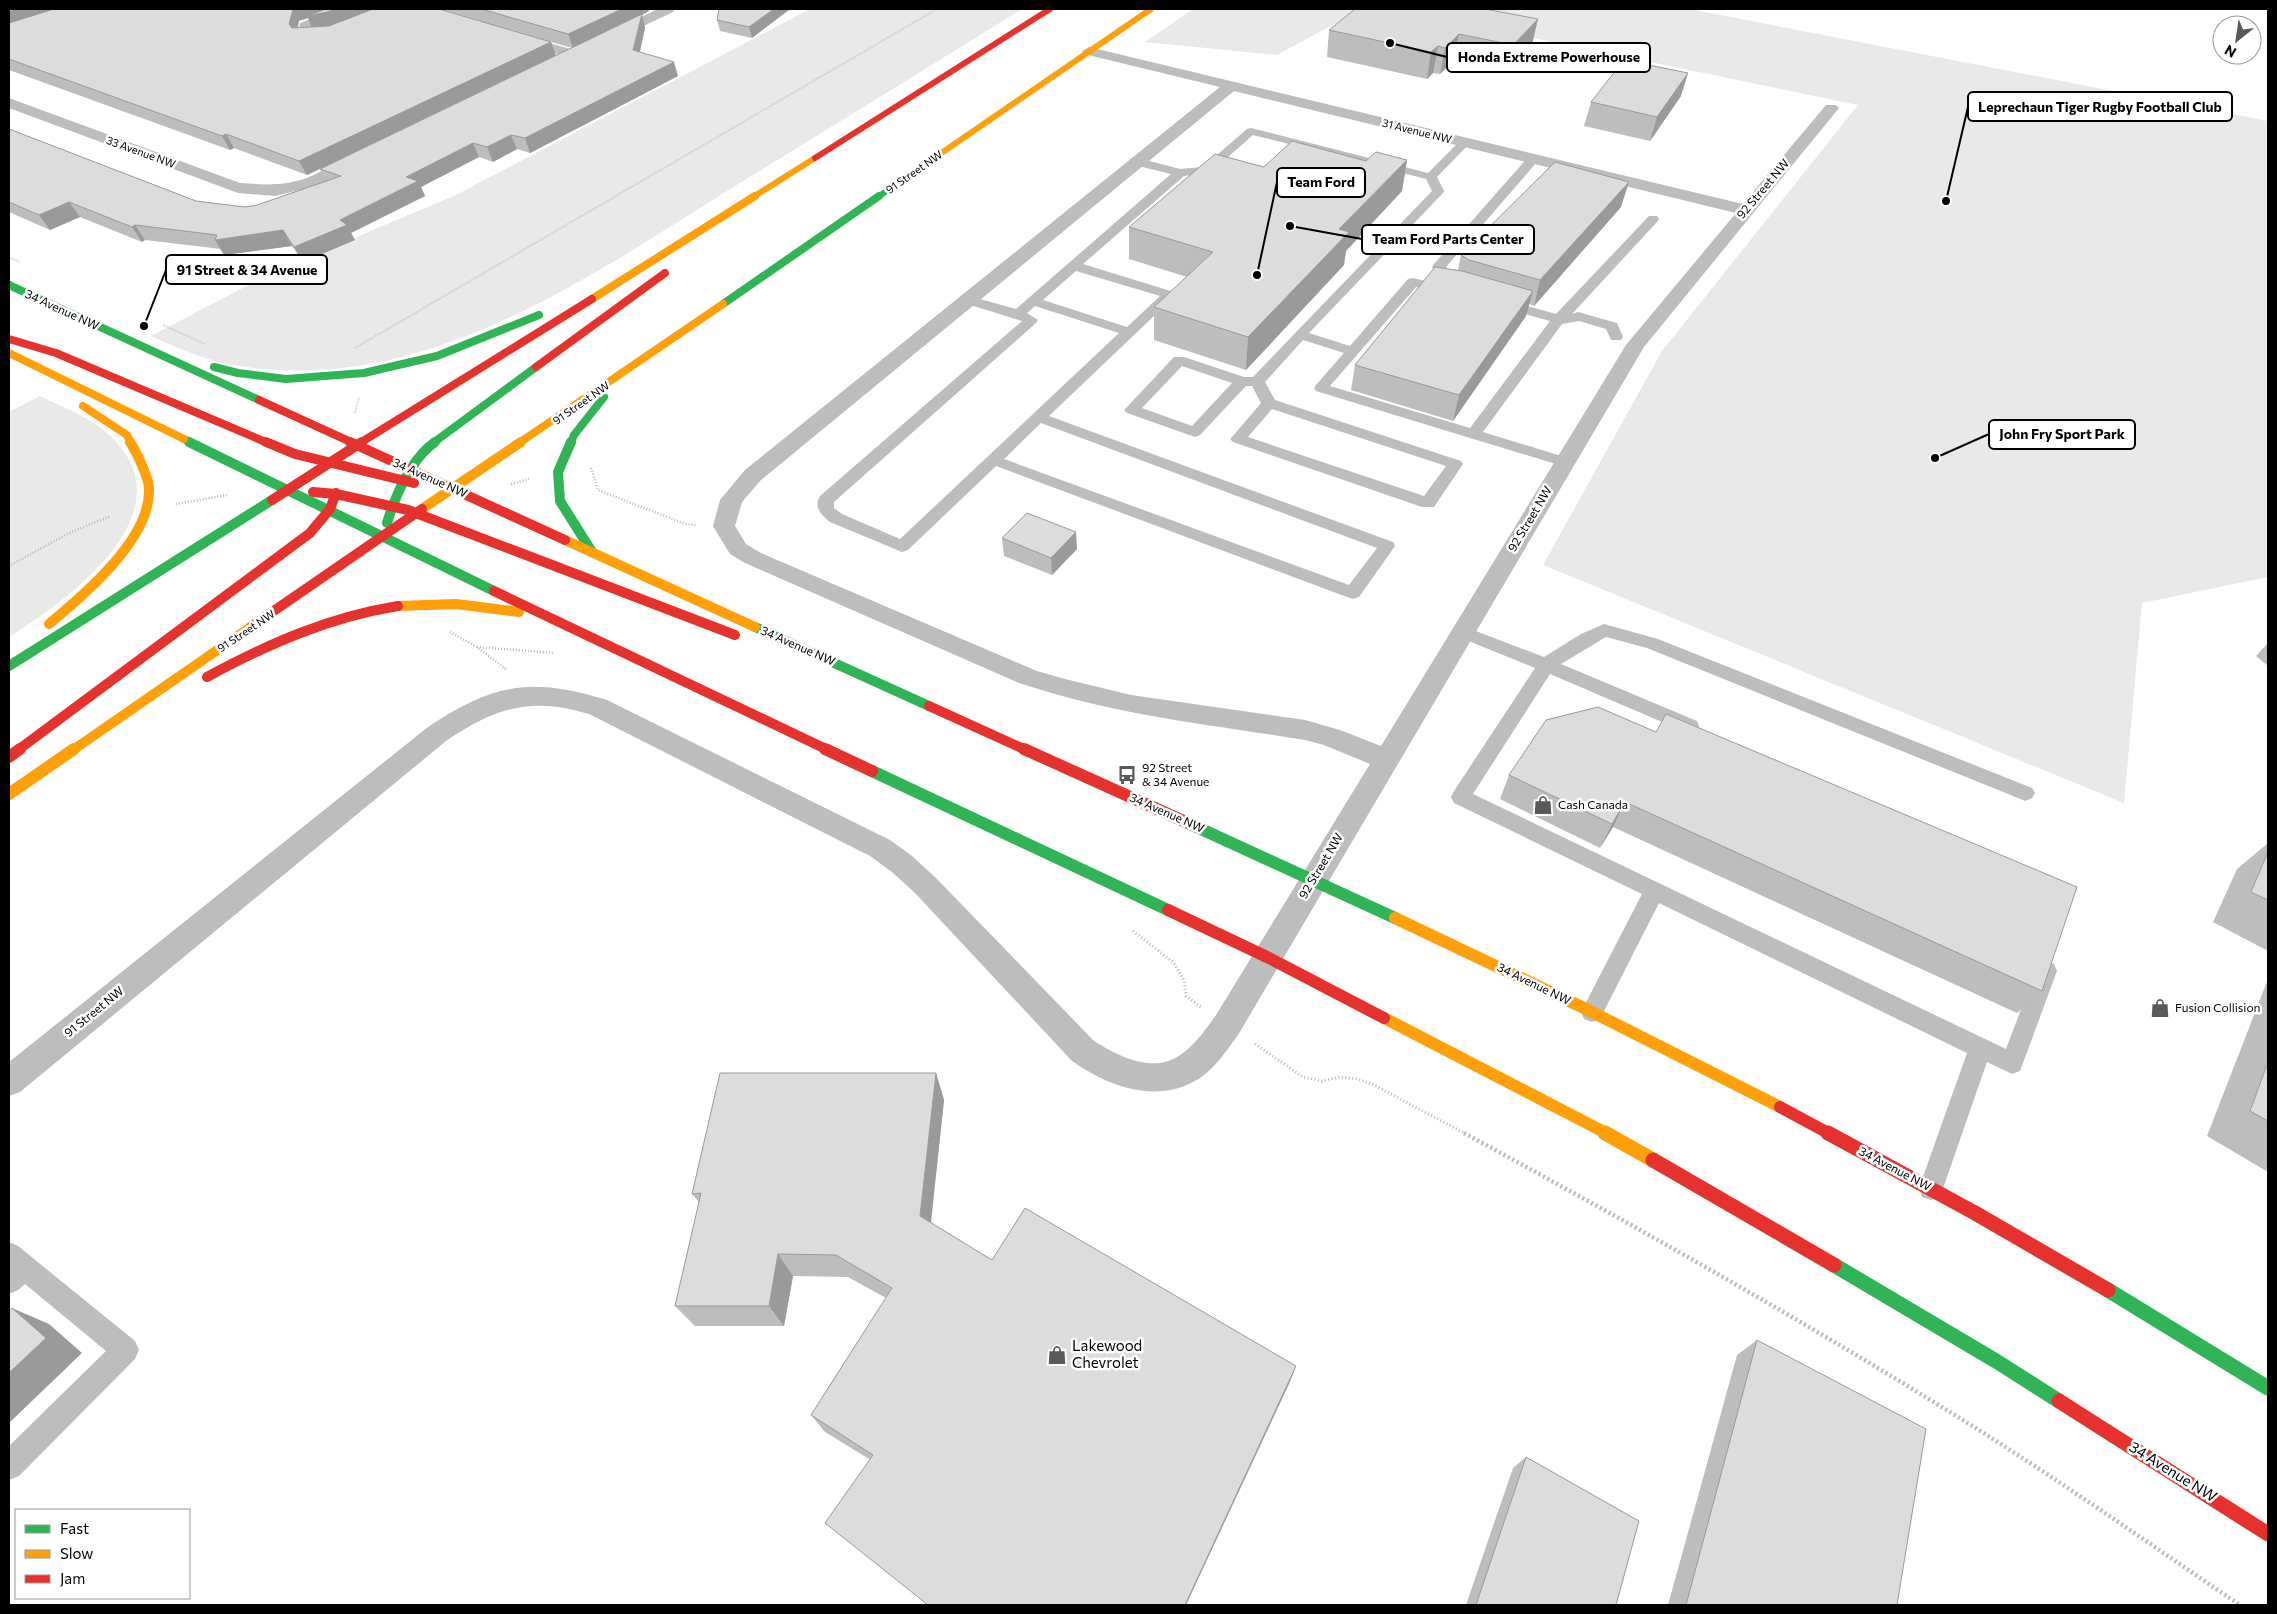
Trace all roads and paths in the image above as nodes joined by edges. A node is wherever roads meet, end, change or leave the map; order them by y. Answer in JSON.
{"nodes":[{"id":1,"x":348,"y":9,"type":"edge"},
{"id":2,"x":394,"y":9,"type":"edge"},
{"id":3,"x":668,"y":9,"type":"edge"},
{"id":4,"x":938,"y":9,"type":"edge"},
{"id":5,"x":1050,"y":9,"type":"edge"},
{"id":6,"x":1150,"y":9,"type":"edge"},
{"id":7,"x":506,"y":34,"type":"edge"},
{"id":8,"x":1088,"y":51,"type":"junction"},
{"id":9,"x":572,"y":54,"type":"junction"},
{"id":10,"x":554,"y":63,"type":"edge"},
{"id":11,"x":1231,"y":86,"type":"junction"},
{"id":12,"x":9,"y":103,"type":"edge"},
{"id":13,"x":899,"y":105,"type":"junction"},
{"id":14,"x":1830,"y":108,"type":"dead end"},
{"id":15,"x":1464,"y":143,"type":"junction"},
{"id":16,"x":377,"y":151,"type":"edge"},
{"id":17,"x":1533,"y":159,"type":"junction"},
{"id":18,"x":1138,"y":162,"type":"junction"},
{"id":19,"x":1180,"y":173,"type":"junction"},
{"id":20,"x":1431,"y":177,"type":"junction"},
{"id":21,"x":1745,"y":210,"type":"junction"},
{"id":22,"x":1653,"y":219,"type":"dead end"},
{"id":23,"x":730,"y":226,"type":"dead end"},
{"id":24,"x":9,"y":257,"type":"edge"},
{"id":25,"x":26,"y":265,"type":"dead end"},
{"id":26,"x":674,"y":266,"type":"dead end"},
{"id":27,"x":1074,"y":266,"type":"junction"},
{"id":28,"x":626,"y":278,"type":"junction"},
{"id":29,"x":9,"y":286,"type":"edge"},
{"id":30,"x":1485,"y":298,"type":"edge"},
{"id":31,"x":968,"y":300,"type":"junction"},
{"id":32,"x":1033,"y":301,"type":"junction"},
{"id":33,"x":1018,"y":314,"type":"junction"},
{"id":34,"x":700,"y":320,"type":"junction"},
{"id":35,"x":1562,"y":320,"type":"junction"},
{"id":36,"x":160,"y":324,"type":"dead end"},
{"id":37,"x":1129,"y":332,"type":"junction"},
{"id":38,"x":1300,"y":335,"type":"junction"},
{"id":39,"x":9,"y":339,"type":"edge"},
{"id":40,"x":1626,"y":341,"type":"junction"},
{"id":41,"x":213,"y":347,"type":"dead end"},
{"id":42,"x":346,"y":349,"type":"dead end"},
{"id":43,"x":153,"y":352,"type":"junction"},
{"id":44,"x":1353,"y":352,"type":"junction"},
{"id":45,"x":9,"y":354,"type":"edge"},
{"id":46,"x":1250,"y":382,"type":"junction"},
{"id":47,"x":69,"y":399,"type":"dead end"},
{"id":48,"x":1269,"y":403,"type":"junction"},
{"id":49,"x":1039,"y":417,"type":"junction"},
{"id":50,"x":1474,"y":434,"type":"junction"},
{"id":51,"x":358,"y":446,"type":"junction"},
{"id":52,"x":994,"y":460,"type":"junction"},
{"id":53,"x":1565,"y":462,"type":"junction"},
{"id":54,"x":330,"y":464,"type":"junction"},
{"id":55,"x":411,"y":469,"type":"junction"},
{"id":56,"x":344,"y":475,"type":"junction"},
{"id":57,"x":404,"y":482,"type":"junction"},
{"id":58,"x":454,"y":488,"type":"junction"},
{"id":59,"x":289,"y":490,"type":"junction"},
{"id":60,"x":336,"y":494,"type":"junction"},
{"id":61,"x":392,"y":506,"type":"junction"},
{"id":62,"x":330,"y":509,"type":"junction"},
{"id":63,"x":416,"y":513,"type":"junction"},
{"id":64,"x":384,"y":537,"type":"junction"},
{"id":65,"x":592,"y":552,"type":"junction"},
{"id":66,"x":545,"y":616,"type":"junction"},
{"id":67,"x":1462,"y":632,"type":"junction"},
{"id":68,"x":746,"y":640,"type":"dead end"},
{"id":69,"x":477,"y":647,"type":"dead end"},
{"id":70,"x":9,"y":657,"type":"edge"},
{"id":71,"x":791,"y":657,"type":"dead end"},
{"id":72,"x":1546,"y":665,"type":"junction"},
{"id":73,"x":9,"y":666,"type":"edge"},
{"id":74,"x":198,"y":682,"type":"dead end"},
{"id":75,"x":515,"y":696,"type":"junction"},
{"id":76,"x":163,"y":702,"type":"dead end"},
{"id":77,"x":959,"y":719,"type":"junction"},
{"id":78,"x":1710,"y":735,"type":"edge"},
{"id":79,"x":9,"y":757,"type":"edge"},
{"id":80,"x":1385,"y":759,"type":"junction"},
{"id":81,"x":51,"y":765,"type":"junction"},
{"id":82,"x":2025,"y":792,"type":"dead end"},
{"id":83,"x":9,"y":794,"type":"edge"},
{"id":84,"x":1314,"y":879,"type":"junction"},
{"id":85,"x":1654,"y":891,"type":"junction"},
{"id":86,"x":2052,"y":954,"type":"edge"},
{"id":87,"x":1267,"y":957,"type":"junction"},
{"id":88,"x":1592,"y":1012,"type":"junction"},
{"id":89,"x":1980,"y":1048,"type":"junction"},
{"id":90,"x":1279,"y":1060,"type":"dead end"},
{"id":91,"x":9,"y":1081,"type":"edge"},
{"id":92,"x":1930,"y":1188,"type":"junction"},
{"id":93,"x":14,"y":1267,"type":"edge"},
{"id":94,"x":2268,"y":1388,"type":"edge"},
{"id":95,"x":9,"y":1466,"type":"edge"},
{"id":96,"x":2268,"y":1534,"type":"edge"},
{"id":97,"x":2240,"y":1605,"type":"edge"}],
"edges":[{"from":1,"to":2,"type":"street"},
{"from":3,"to":9,"type":"street"},
{"from":4,"to":42,"type":"path"},
{"from":5,"to":13,"type":"main road"},
{"from":6,"to":8,"type":"main road","name":"91 Street NW"},
{"from":7,"to":9,"type":"street"},
{"from":8,"to":11,"type":"street","name":"31 Avenue NW"},
{"from":8,"to":34,"type":"main road","name":"91 Street NW"},
{"from":9,"to":10,"type":"street"},
{"from":11,"to":15,"type":"street","name":"31 Avenue NW"},
{"from":11,"to":18,"type":"street"},
{"from":12,"to":16,"type":"street","name":"33 Avenue NW"},
{"from":13,"to":23,"type":"main road"},
{"from":13,"to":28,"type":"main road"},
{"from":14,"to":21,"type":"street","name":"92 Street NW"},
{"from":15,"to":17,"type":"street","name":"31 Avenue NW"},
{"from":15,"to":20,"type":"lane"},
{"from":17,"to":21,"type":"street","name":"31 Avenue NW"},
{"from":17,"to":44,"type":"lane"},
{"from":18,"to":19,"type":"lane"},
{"from":18,"to":31,"type":"street"},
{"from":19,"to":20,"type":"lane"},
{"from":19,"to":27,"type":"lane"},
{"from":20,"to":38,"type":"lane"},
{"from":21,"to":40,"type":"street","name":"92 Street NW"},
{"from":22,"to":35,"type":"lane"},
{"from":24,"to":25,"type":"path"},
{"from":26,"to":55,"type":"main road"},
{"from":27,"to":32,"type":"lane"},
{"from":27,"to":37,"type":"lane"},
{"from":28,"to":43,"type":"main road"},
{"from":28,"to":51,"type":"main road"},
{"from":29,"to":43,"type":"main road","name":"34 Avenue NW"},
{"from":30,"to":35,"type":"lane"},
{"from":31,"to":33,"type":"lane"},
{"from":31,"to":80,"type":"street"},
{"from":32,"to":33,"type":"lane"},
{"from":32,"to":37,"type":"lane"},
{"from":33,"to":52,"type":"lane"},
{"from":34,"to":58,"type":"main road","name":"91 Street NW"},
{"from":34,"to":65,"type":"main road"},
{"from":35,"to":40,"type":"lane"},
{"from":35,"to":50,"type":"lane"},
{"from":36,"to":41,"type":"path"},
{"from":37,"to":49,"type":"lane"},
{"from":38,"to":44,"type":"lane"},
{"from":38,"to":46,"type":"lane"},
{"from":39,"to":54,"type":"main road"},
{"from":40,"to":53,"type":"street","name":"92 Street NW"},
{"from":43,"to":51,"type":"main road","name":"34 Avenue NW"},
{"from":44,"to":50,"type":"lane"},
{"from":45,"to":59,"type":"main road","name":"34 Avenue NW"},
{"from":46,"to":46,"type":"lane"},
{"from":46,"to":48,"type":"lane"},
{"from":47,"to":70,"type":"main road"},
{"from":48,"to":48,"type":"lane"},
{"from":49,"to":52,"type":"lane"},
{"from":49,"to":52,"type":"lane"},
{"from":50,"to":53,"type":"lane"},
{"from":51,"to":54,"type":"main road"},
{"from":51,"to":55,"type":"main road","name":"34 Avenue NW"},
{"from":51,"to":56,"type":"main road"},
{"from":53,"to":67,"type":"street","name":"92 Street NW"},
{"from":54,"to":56,"type":"main road"},
{"from":54,"to":59,"type":"main road"},
{"from":55,"to":57,"type":"main road"},
{"from":55,"to":58,"type":"main road","name":"34 Avenue NW"},
{"from":56,"to":57,"type":"main road"},
{"from":56,"to":60,"type":"main road"},
{"from":57,"to":58,"type":"main road"},
{"from":57,"to":61,"type":"main road"},
{"from":58,"to":63,"type":"main road","name":"91 Street NW"},
{"from":58,"to":65,"type":"main road","name":"34 Avenue NW"},
{"from":59,"to":60,"type":"main road"},
{"from":59,"to":62,"type":"main road","name":"34 Avenue NW"},
{"from":59,"to":73,"type":"main road"},
{"from":60,"to":61,"type":"main road"},
{"from":60,"to":62,"type":"main road"},
{"from":61,"to":63,"type":"main road"},
{"from":61,"to":64,"type":"main road"},
{"from":62,"to":64,"type":"main road","name":"34 Avenue NW"},
{"from":62,"to":79,"type":"main road"},
{"from":63,"to":64,"type":"main road","name":"91 Street NW"},
{"from":63,"to":68,"type":"main road"},
{"from":64,"to":66,"type":"main road","name":"34 Avenue NW"},
{"from":64,"to":81,"type":"main road","name":"91 Street NW"},
{"from":65,"to":77,"type":"main road","name":"34 Avenue NW"},
{"from":66,"to":74,"type":"main road"},
{"from":66,"to":87,"type":"main road","name":"34 Avenue NW"},
{"from":67,"to":72,"type":"lane"},
{"from":67,"to":80,"type":"street","name":"92 Street NW"},
{"from":69,"to":75,"type":"path"},
{"from":71,"to":77,"type":"main road"},
{"from":72,"to":78,"type":"lane"},
{"from":72,"to":82,"type":"lane"},
{"from":72,"to":85,"type":"lane"},
{"from":75,"to":87,"type":"street"},
{"from":75,"to":91,"type":"street","name":"91 Street NW"},
{"from":76,"to":81,"type":"main road"},
{"from":77,"to":84,"type":"main road","name":"34 Avenue NW"},
{"from":80,"to":84,"type":"street","name":"92 Street NW"},
{"from":81,"to":83,"type":"main road","name":"91 Street NW"},
{"from":84,"to":87,"type":"street","name":"92 Street NW"},
{"from":84,"to":88,"type":"main road","name":"34 Avenue NW"},
{"from":85,"to":88,"type":"lane"},
{"from":85,"to":89,"type":"lane"},
{"from":86,"to":89,"type":"lane"},
{"from":87,"to":96,"type":"main road","name":"34 Avenue NW"},
{"from":88,"to":92,"type":"main road","name":"34 Avenue NW"},
{"from":89,"to":92,"type":"lane"},
{"from":90,"to":97,"type":"path"},
{"from":92,"to":94,"type":"main road","name":"34 Avenue NW"},
{"from":93,"to":95,"type":"lane"}]}
